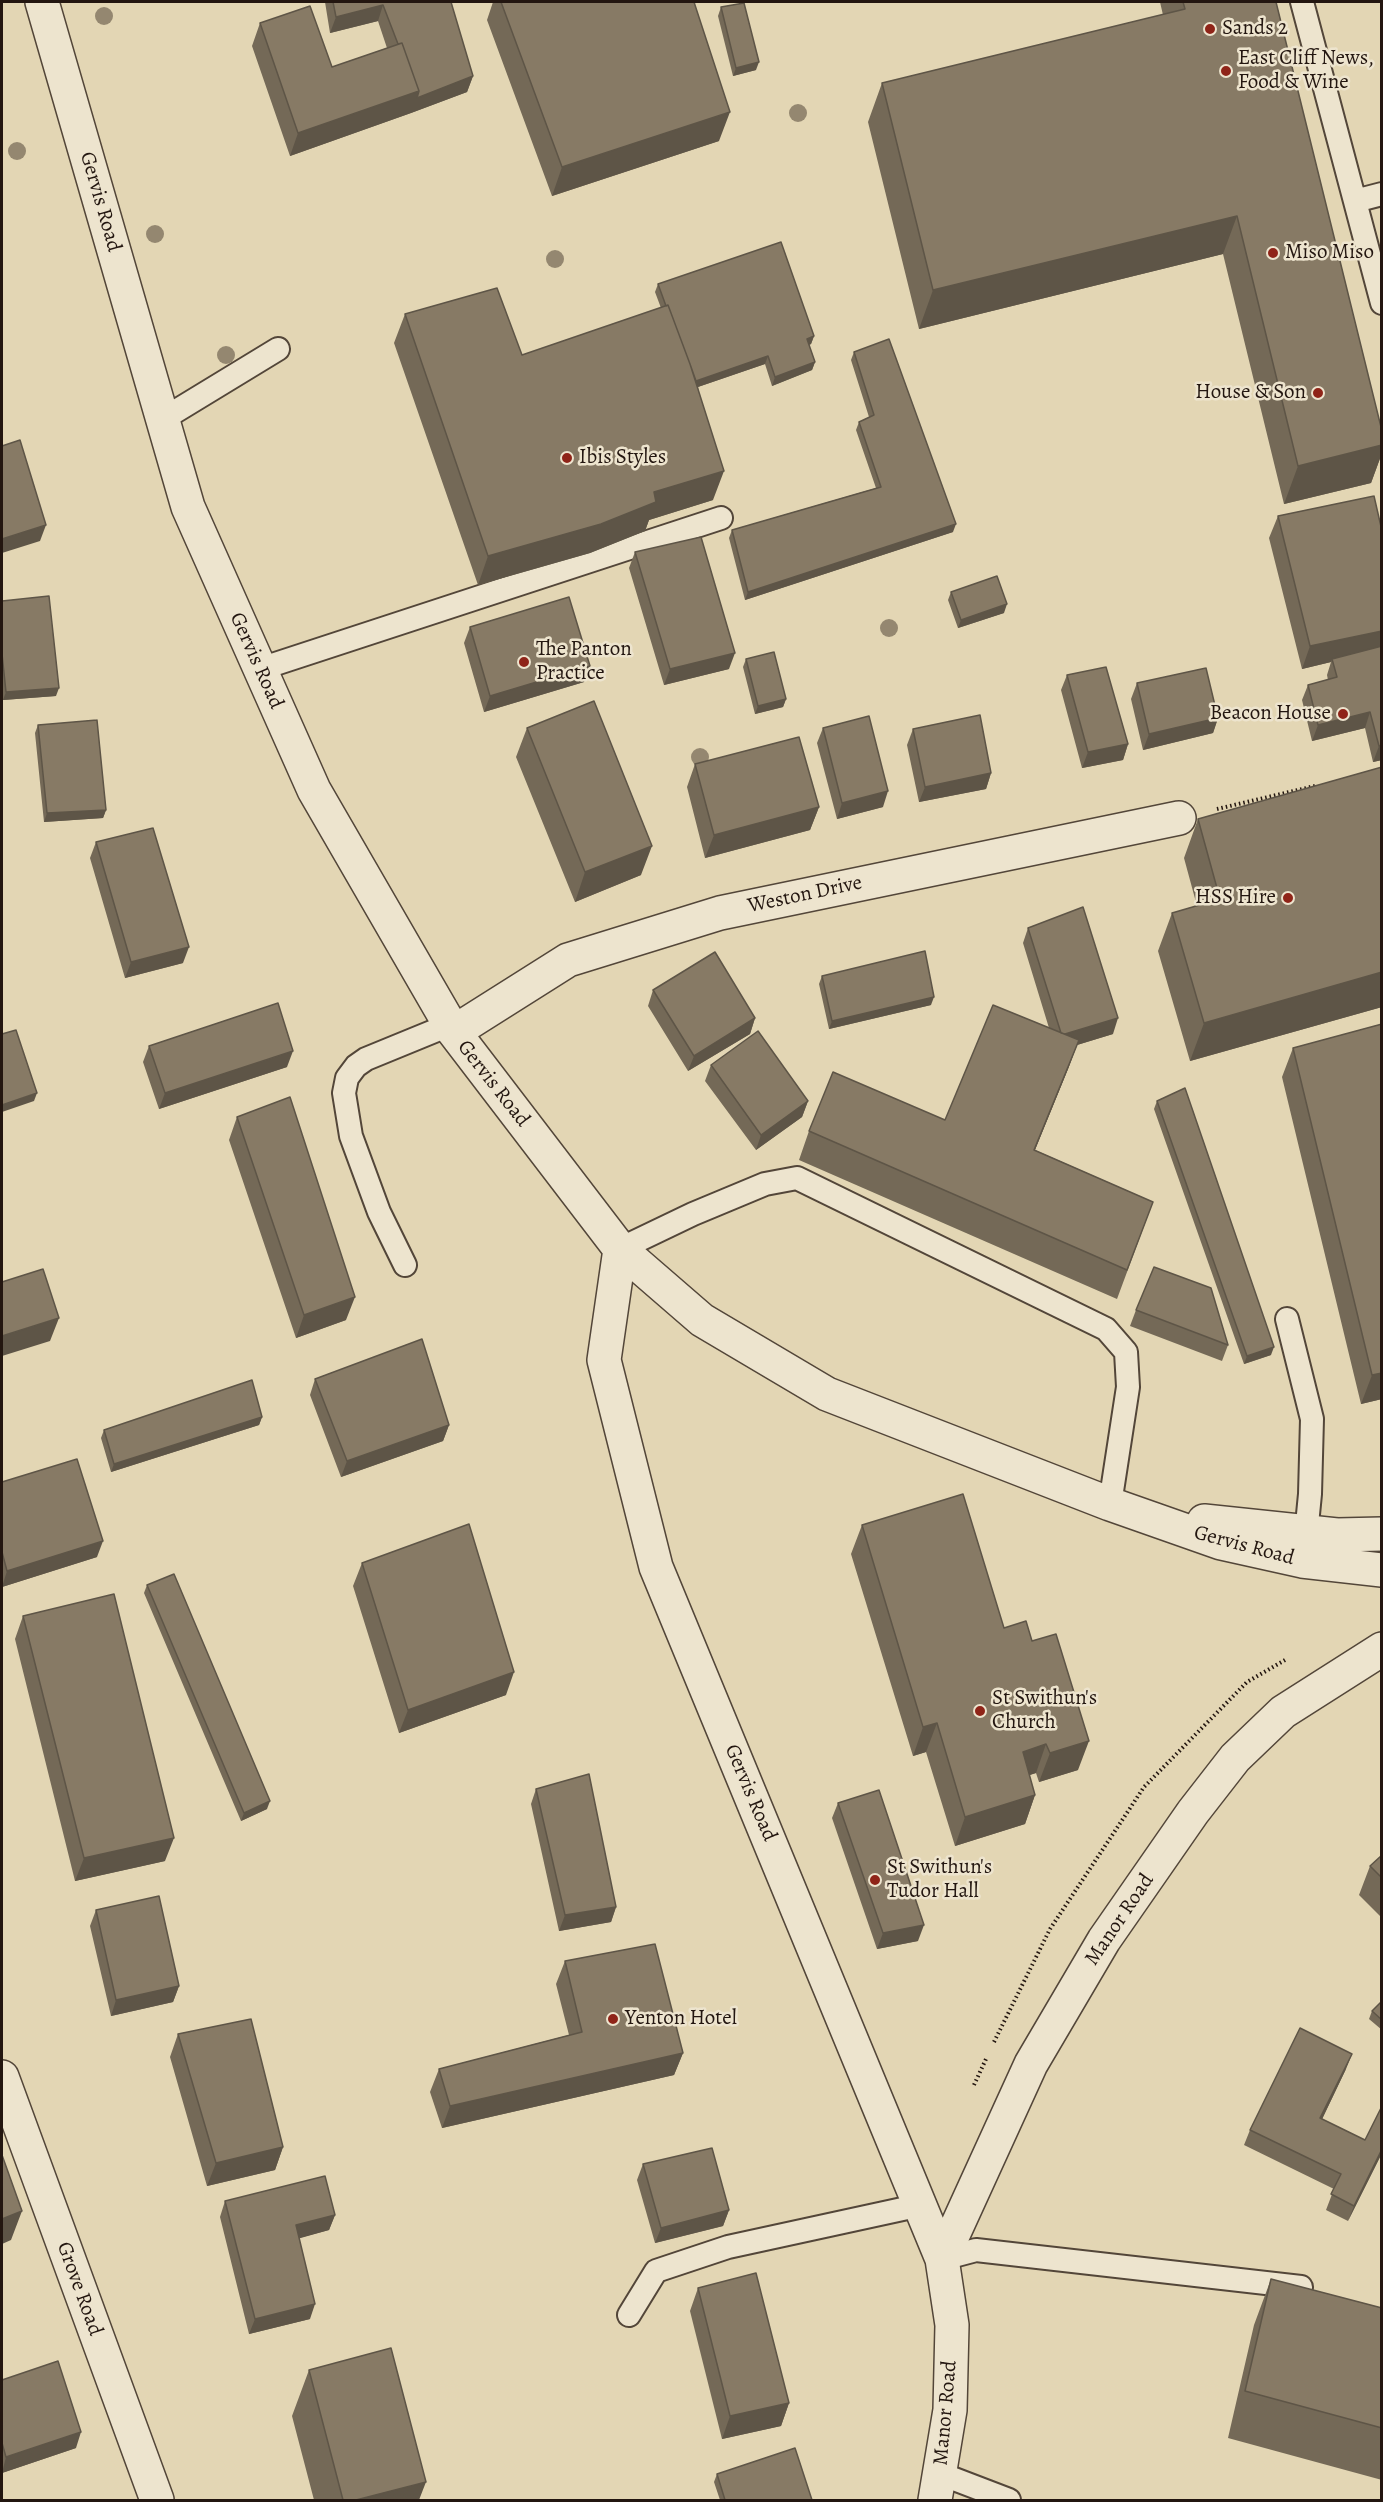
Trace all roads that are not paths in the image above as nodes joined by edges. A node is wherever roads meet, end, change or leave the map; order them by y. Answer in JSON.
{"nodes":[{"id":1,"x":42,"y":2,"type":"edge"},
{"id":2,"x":1302,"y":2,"type":"edge"},
{"id":3,"x":1382,"y":194,"type":"edge"},
{"id":4,"x":1355,"y":201,"type":"junction"},
{"id":5,"x":1382,"y":303,"type":"edge"},
{"id":6,"x":278,"y":349,"type":"dead end"},
{"id":7,"x":163,"y":419,"type":"junction"},
{"id":8,"x":721,"y":518,"type":"dead end"},
{"id":9,"x":260,"y":669,"type":"junction"},
{"id":10,"x":1179,"y":818,"type":"road end"},
{"id":11,"x":452,"y":1029,"type":"junction"},
{"id":12,"x":620,"y":1249,"type":"junction"},
{"id":13,"x":405,"y":1265,"type":"dead end"},
{"id":14,"x":1287,"y":1319,"type":"dead end"},
{"id":15,"x":1110,"y":1504,"type":"junction"},
{"id":16,"x":1382,"y":1534,"type":"edge"},
{"id":17,"x":1304,"y":1547,"type":"junction"},
{"id":18,"x":1382,"y":1570,"type":"edge"},
{"id":19,"x":1382,"y":1649,"type":"edge"},
{"id":20,"x":2,"y":2077,"type":"edge"},
{"id":21,"x":921,"y":2205,"type":"junction"},
{"id":22,"x":942,"y":2259,"type":"junction"},
{"id":23,"x":1301,"y":2287,"type":"edge"},
{"id":24,"x":629,"y":2315,"type":"dead end"},
{"id":25,"x":952,"y":2325,"type":"joint"},
{"id":26,"x":938,"y":2487,"type":"edge"},
{"id":27,"x":157,"y":2500,"type":"edge"},
{"id":28,"x":1009,"y":2500,"type":"edge"}],
"edges":[{"from":1,"to":7,"type":"street","name":"Gervis Road"},
{"from":2,"to":4,"type":"lane"},
{"from":3,"to":4,"type":"lane"},
{"from":4,"to":5,"type":"lane"},
{"from":6,"to":7,"type":"lane"},
{"from":7,"to":9,"type":"street","name":"Gervis Road"},
{"from":8,"to":9,"type":"lane"},
{"from":9,"to":11,"type":"street","name":"Gervis Road"},
{"from":10,"to":11,"type":"street","name":"Weston Drive"},
{"from":11,"to":12,"type":"street","name":"Gervis Road"},
{"from":11,"to":13,"type":"lane"},
{"from":12,"to":15,"type":"street","name":"Gervis Road"},
{"from":12,"to":15,"type":"lane"},
{"from":12,"to":21,"type":"street","name":"Gervis Road"},
{"from":14,"to":17,"type":"lane"},
{"from":15,"to":17,"type":"street","name":"Gervis Road"},
{"from":16,"to":17,"type":"street","name":"Gervis Road"},
{"from":17,"to":18,"type":"street","name":"Gervis Road"},
{"from":19,"to":22,"type":"street","name":"Manor Road"},
{"from":20,"to":27,"type":"street","name":"Grove Road"},
{"from":21,"to":22,"type":"street","name":"Gervis Road"},
{"from":21,"to":24,"type":"lane"},
{"from":22,"to":23,"type":"lane"},
{"from":22,"to":25,"type":"street","name":"Gervis Road"},
{"from":25,"to":26,"type":"street","name":"Manor Road"},
{"from":26,"to":28,"type":"lane"}]}
